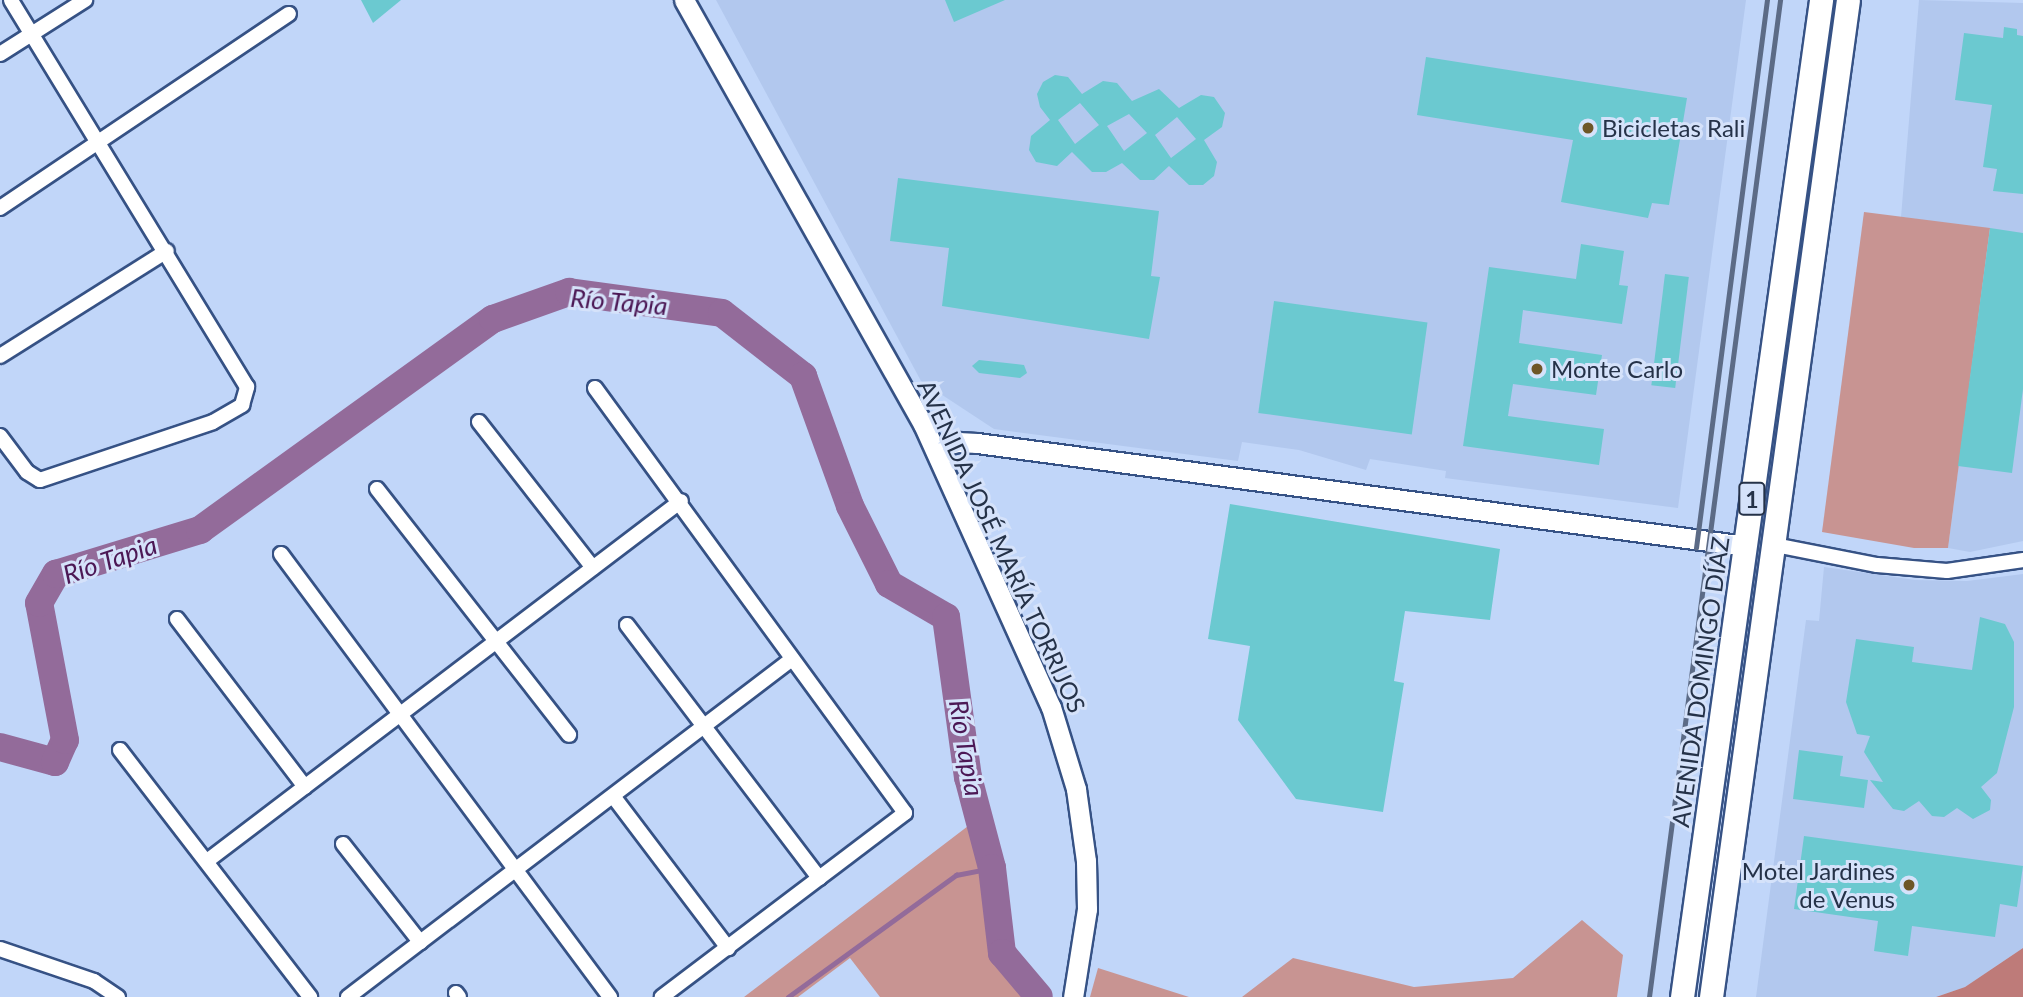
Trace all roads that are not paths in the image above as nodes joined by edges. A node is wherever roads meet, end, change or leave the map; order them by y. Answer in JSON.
{"nodes":[{"id":1,"x":11,"y":0,"type":"edge"},
{"id":2,"x":85,"y":0,"type":"edge"},
{"id":3,"x":684,"y":0,"type":"edge"},
{"id":4,"x":1821,"y":0,"type":"edge"},
{"id":5,"x":1849,"y":0,"type":"edge"},
{"id":6,"x":289,"y":14,"type":"dead end"},
{"id":7,"x":33,"y":33,"type":"junction"},
{"id":8,"x":0,"y":54,"type":"edge"},
{"id":9,"x":100,"y":143,"type":"junction"},
{"id":10,"x":0,"y":208,"type":"edge"},
{"id":11,"x":167,"y":251,"type":"junction"},
{"id":12,"x":0,"y":356,"type":"edge"},
{"id":13,"x":595,"y":388,"type":"dead end"},
{"id":14,"x":479,"y":422,"type":"dead end"},
{"id":15,"x":0,"y":436,"type":"edge"},
{"id":16,"x":935,"y":448,"type":"junction"},
{"id":17,"x":377,"y":489,"type":"dead end"},
{"id":18,"x":681,"y":500,"type":"junction"},
{"id":19,"x":1775,"y":545,"type":"junction"},
{"id":20,"x":1746,"y":546,"type":"junction"},
{"id":21,"x":281,"y":554,"type":"dead end"},
{"id":22,"x":2023,"y":560,"type":"edge"},
{"id":23,"x":593,"y":568,"type":"junction"},
{"id":24,"x":177,"y":619,"type":"dead end"},
{"id":25,"x":627,"y":625,"type":"dead end"},
{"id":26,"x":495,"y":642,"type":"junction"},
{"id":27,"x":792,"y":659,"type":"junction"},
{"id":28,"x":403,"y":712,"type":"junction"},
{"id":29,"x":706,"y":725,"type":"junction"},
{"id":30,"x":569,"y":735,"type":"dead end"},
{"id":31,"x":120,"y":750,"type":"dead end"},
{"id":32,"x":304,"y":787,"type":"junction"},
{"id":33,"x":613,"y":796,"type":"junction"},
{"id":34,"x":343,"y":844,"type":"dead end"},
{"id":35,"x":207,"y":862,"type":"junction"},
{"id":36,"x":515,"y":870,"type":"junction"},
{"id":37,"x":819,"y":878,"type":"junction"},
{"id":38,"x":420,"y":942,"type":"junction"},
{"id":39,"x":728,"y":948,"type":"junction"},
{"id":40,"x":0,"y":949,"type":"edge"},
{"id":41,"x":1075,"y":988,"type":"edge"},
{"id":42,"x":118,"y":997,"type":"edge"},
{"id":43,"x":310,"y":997,"type":"edge"},
{"id":44,"x":348,"y":997,"type":"edge"},
{"id":45,"x":610,"y":997,"type":"edge"},
{"id":46,"x":662,"y":997,"type":"edge"},
{"id":47,"x":1682,"y":997,"type":"edge"},
{"id":48,"x":1711,"y":997,"type":"edge"}],
"edges":[{"from":1,"to":7,"type":"street"},
{"from":2,"to":7,"type":"street"},
{"from":3,"to":16,"type":"main road","name":"AVENIDA JOSÉ MARÍA TORRIJOS"},
{"from":4,"to":20,"type":"main road","name":"AVENIDA DOMINGO DÍAZ","number":"1"},
{"from":5,"to":19,"type":"main road","number":"1"},
{"from":6,"to":9,"type":"street"},
{"from":7,"to":8,"type":"street"},
{"from":7,"to":9,"type":"street"},
{"from":9,"to":10,"type":"street"},
{"from":9,"to":11,"type":"street"},
{"from":11,"to":12,"type":"street"},
{"from":11,"to":15,"type":"street"},
{"from":13,"to":18,"type":"street"},
{"from":14,"to":23,"type":"street"},
{"from":16,"to":20,"type":"main road"},
{"from":16,"to":41,"type":"main road","name":"AVENIDA JOSÉ MARÍA TORRIJOS"},
{"from":17,"to":26,"type":"street"},
{"from":18,"to":23,"type":"street"},
{"from":18,"to":27,"type":"street"},
{"from":19,"to":22,"type":"street"},
{"from":19,"to":48,"type":"main road","number":"1"},
{"from":20,"to":47,"type":"main road","name":"AVENIDA DOMINGO DÍAZ","number":"1"},
{"from":21,"to":28,"type":"street"},
{"from":23,"to":26,"type":"street"},
{"from":24,"to":32,"type":"street"},
{"from":25,"to":29,"type":"street"},
{"from":26,"to":28,"type":"street"},
{"from":26,"to":30,"type":"street"},
{"from":27,"to":29,"type":"street"},
{"from":27,"to":37,"type":"street"},
{"from":28,"to":32,"type":"street"},
{"from":28,"to":36,"type":"street"},
{"from":29,"to":33,"type":"street"},
{"from":29,"to":37,"type":"street"},
{"from":31,"to":35,"type":"street"},
{"from":32,"to":35,"type":"street"},
{"from":33,"to":36,"type":"street"},
{"from":33,"to":39,"type":"street"},
{"from":34,"to":38,"type":"street"},
{"from":35,"to":43,"type":"street"},
{"from":36,"to":38,"type":"street"},
{"from":36,"to":45,"type":"street"},
{"from":37,"to":39,"type":"street"},
{"from":38,"to":44,"type":"street"},
{"from":39,"to":46,"type":"street"},
{"from":40,"to":42,"type":"street"}]}
